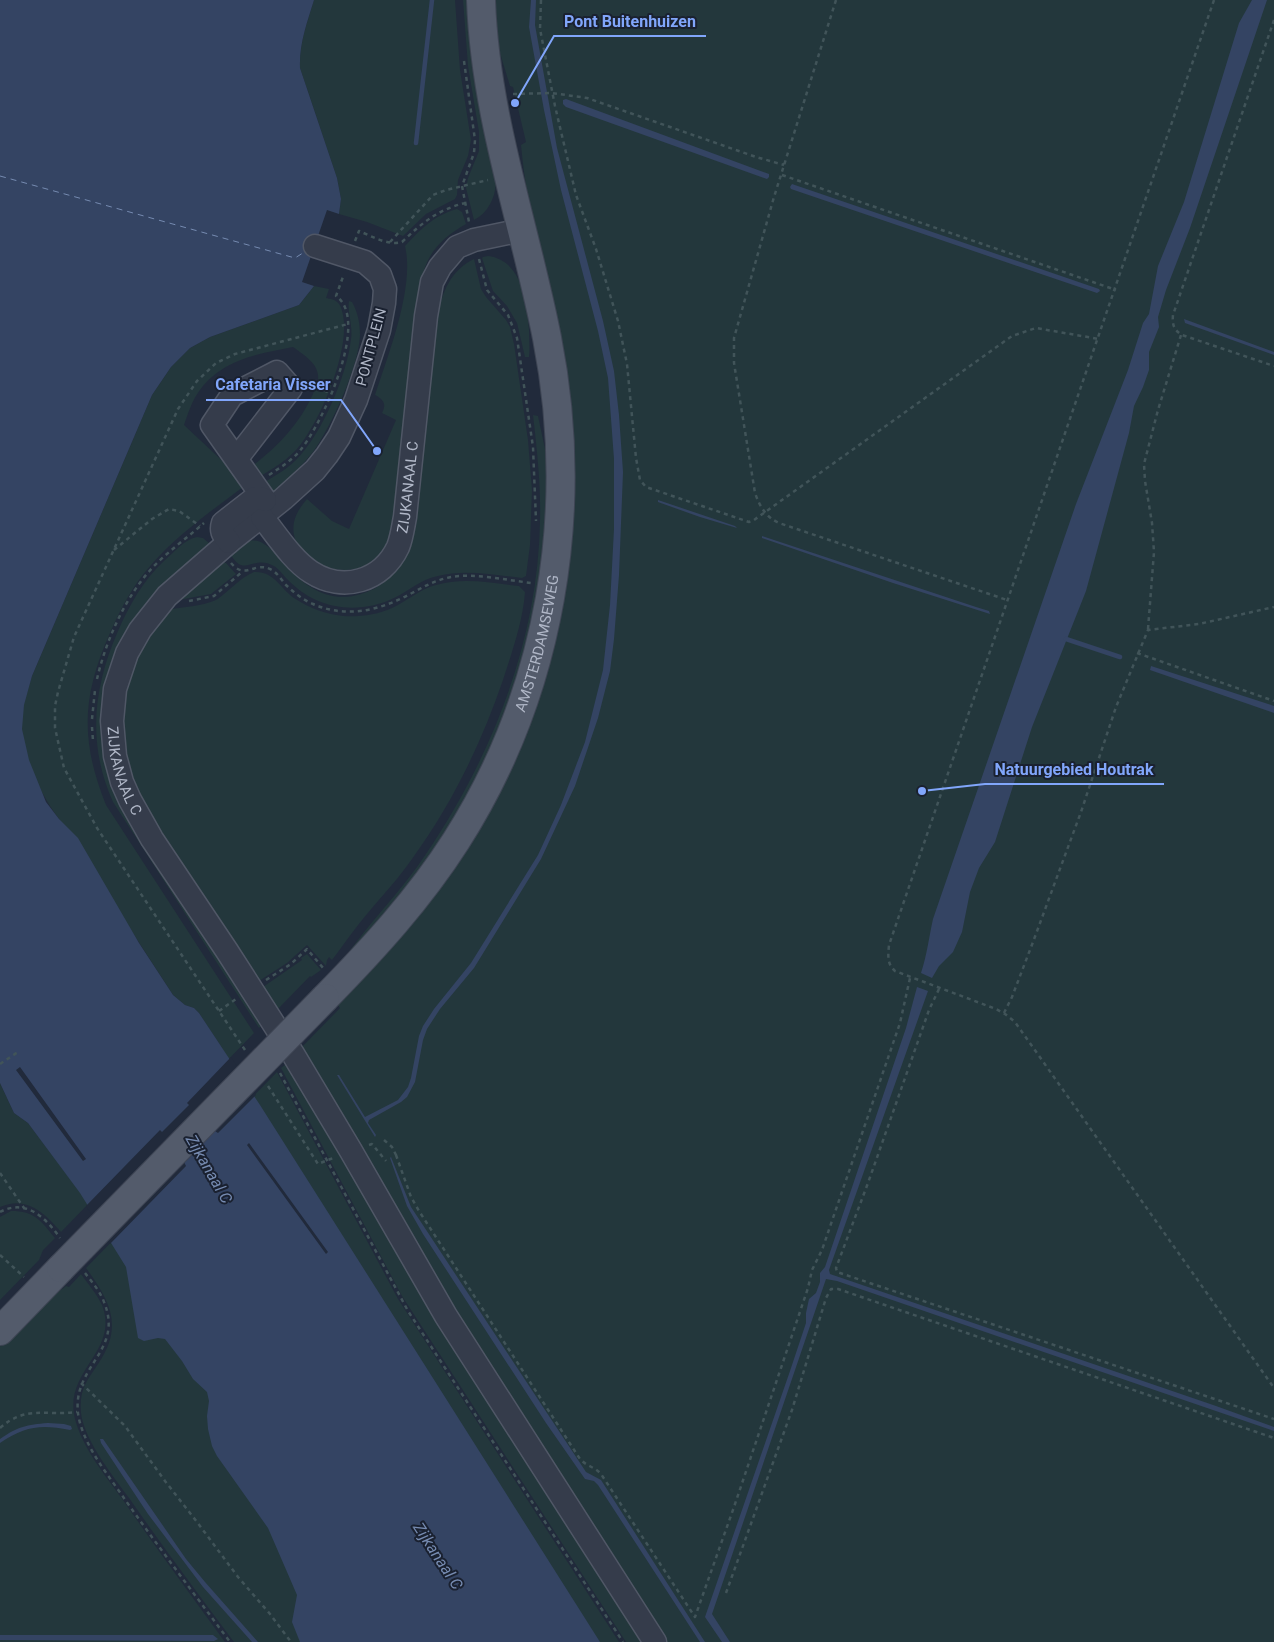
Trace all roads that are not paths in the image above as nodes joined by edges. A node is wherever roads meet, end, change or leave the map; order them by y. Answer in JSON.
{"nodes":[{"id":1,"x":481,"y":0,"type":"edge"},
{"id":2,"x":522,"y":230,"type":"junction"},
{"id":3,"x":315,"y":246,"type":"dead end"},
{"id":4,"x":237,"y":458,"type":"junction"},
{"id":5,"x":262,"y":517,"type":"junction"},
{"id":6,"x":224,"y":546,"type":"junction"},
{"id":7,"x":0,"y":1331,"type":"edge"},
{"id":8,"x":656,"y":1642,"type":"edge"}],
"edges":[{"from":1,"to":2,"type":"main road","name":"AMSTERDAMSEWEG"},
{"from":2,"to":5,"type":"street","name":"ZIJKANAAL C"},
{"from":2,"to":7,"type":"main road","name":"AMSTERDAMSEWEG","bridge":true},
{"from":3,"to":5,"type":"street","name":"PONTPLEIN"},
{"from":4,"to":4,"type":"street"},
{"from":4,"to":6,"type":"street"},
{"from":5,"to":6,"type":"street","name":"ZIJKANAAL C"},
{"from":6,"to":8,"type":"street","name":"ZIJKANAAL C"}]}
